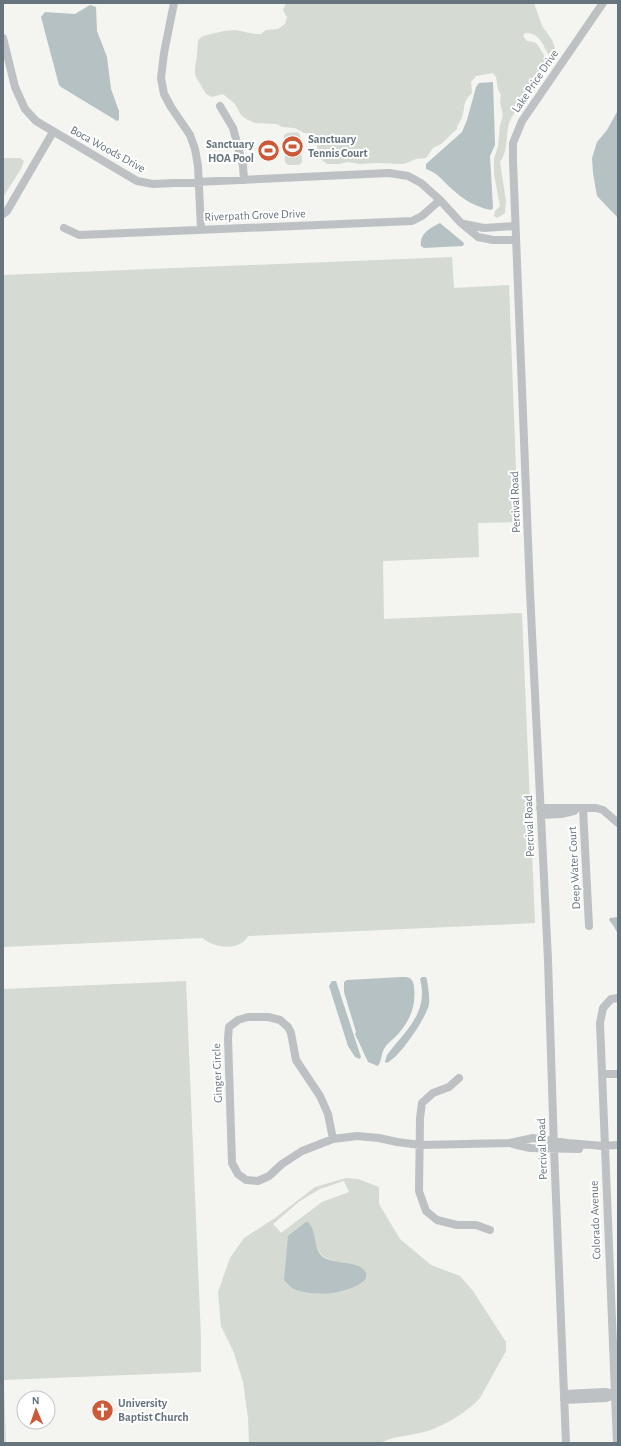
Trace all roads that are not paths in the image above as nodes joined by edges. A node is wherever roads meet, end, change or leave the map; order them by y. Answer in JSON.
{"nodes":[{"id":1,"x":174,"y":3,"type":"edge"},
{"id":2,"x":603,"y":3,"type":"edge"},
{"id":3,"x":3,"y":38,"type":"edge"},
{"id":4,"x":220,"y":106,"type":"dead end"},
{"id":5,"x":53,"y":132,"type":"junction"},
{"id":6,"x":244,"y":180,"type":"junction"},
{"id":7,"x":198,"y":182,"type":"junction"},
{"id":8,"x":440,"y":200,"type":"junction"},
{"id":9,"x":514,"y":207,"type":"joint"},
{"id":10,"x":3,"y":214,"type":"edge"},
{"id":11,"x":461,"y":223,"type":"junction"},
{"id":12,"x":515,"y":226,"type":"junction"},
{"id":13,"x":64,"y":228,"type":"dead end"},
{"id":14,"x":201,"y":229,"type":"junction"},
{"id":15,"x":516,"y":240,"type":"junction"},
{"id":16,"x":583,"y":809,"type":"junction"},
{"id":17,"x":541,"y":811,"type":"junction"},
{"id":18,"x":618,"y":823,"type":"edge"},
{"id":19,"x":589,"y":926,"type":"dead end"},
{"id":20,"x":614,"y":999,"type":"edge"},
{"id":21,"x":602,"y":1074,"type":"junction"},
{"id":22,"x":618,"y":1074,"type":"edge"},
{"id":23,"x":460,"y":1078,"type":"dead end"},
{"id":24,"x":333,"y":1139,"type":"junction"},
{"id":25,"x":420,"y":1145,"type":"junction"},
{"id":26,"x":553,"y":1145,"type":"junction"},
{"id":27,"x":618,"y":1145,"type":"edge"},
{"id":28,"x":604,"y":1146,"type":"junction"},
{"id":29,"x":490,"y":1230,"type":"dead end"},
{"id":30,"x":614,"y":1294,"type":"edge"},
{"id":31,"x":616,"y":1395,"type":"edge"},
{"id":32,"x":564,"y":1397,"type":"junction"},
{"id":33,"x":566,"y":1443,"type":"edge"},
{"id":34,"x":617,"y":1443,"type":"edge"}],
"edges":[{"from":1,"to":7,"type":"street"},
{"from":2,"to":9,"type":"street","name":"Lake Price Drive"},
{"from":3,"to":5,"type":"street","name":"Boca Woods Drive"},
{"from":4,"to":6,"type":"street"},
{"from":5,"to":7,"type":"street","name":"Boca Woods Drive"},
{"from":5,"to":10,"type":"street"},
{"from":6,"to":7,"type":"street","name":"Boca Woods Drive"},
{"from":6,"to":8,"type":"street","name":"Boca Woods Drive"},
{"from":7,"to":14,"type":"street"},
{"from":8,"to":11,"type":"street","name":"Boca Woods Drive"},
{"from":8,"to":14,"type":"street","name":"Riverpath Grove Drive"},
{"from":9,"to":12,"type":"street","name":"Percival Road"},
{"from":11,"to":12,"type":"street"},
{"from":11,"to":15,"type":"street","name":"Boca Woods Drive"},
{"from":12,"to":15,"type":"street","name":"Percival Road"},
{"from":13,"to":14,"type":"street","name":"Riverpath Grove Drive"},
{"from":15,"to":17,"type":"street","name":"Percival Road"},
{"from":16,"to":17,"type":"street"},
{"from":16,"to":18,"type":"street"},
{"from":16,"to":19,"type":"street","name":"Deep Water Court"},
{"from":17,"to":26,"type":"street","name":"Percival Road"},
{"from":20,"to":21,"type":"street","name":"Colorado Avenue"},
{"from":21,"to":22,"type":"street"},
{"from":21,"to":28,"type":"street","name":"Colorado Avenue"},
{"from":23,"to":25,"type":"street"},
{"from":24,"to":24,"type":"street","name":"Ginger Circle"},
{"from":24,"to":25,"type":"street"},
{"from":25,"to":26,"type":"street"},
{"from":25,"to":29,"type":"street"},
{"from":26,"to":28,"type":"street"},
{"from":26,"to":32,"type":"street","name":"Percival Road"},
{"from":27,"to":28,"type":"street"},
{"from":28,"to":30,"type":"street","name":"Colorado Avenue"},
{"from":30,"to":31,"type":"street","name":"Colorado Avenue"},
{"from":31,"to":32,"type":"street"},
{"from":31,"to":34,"type":"street","name":"Colorado Avenue"},
{"from":32,"to":33,"type":"street","name":"Percival Road"}]}
